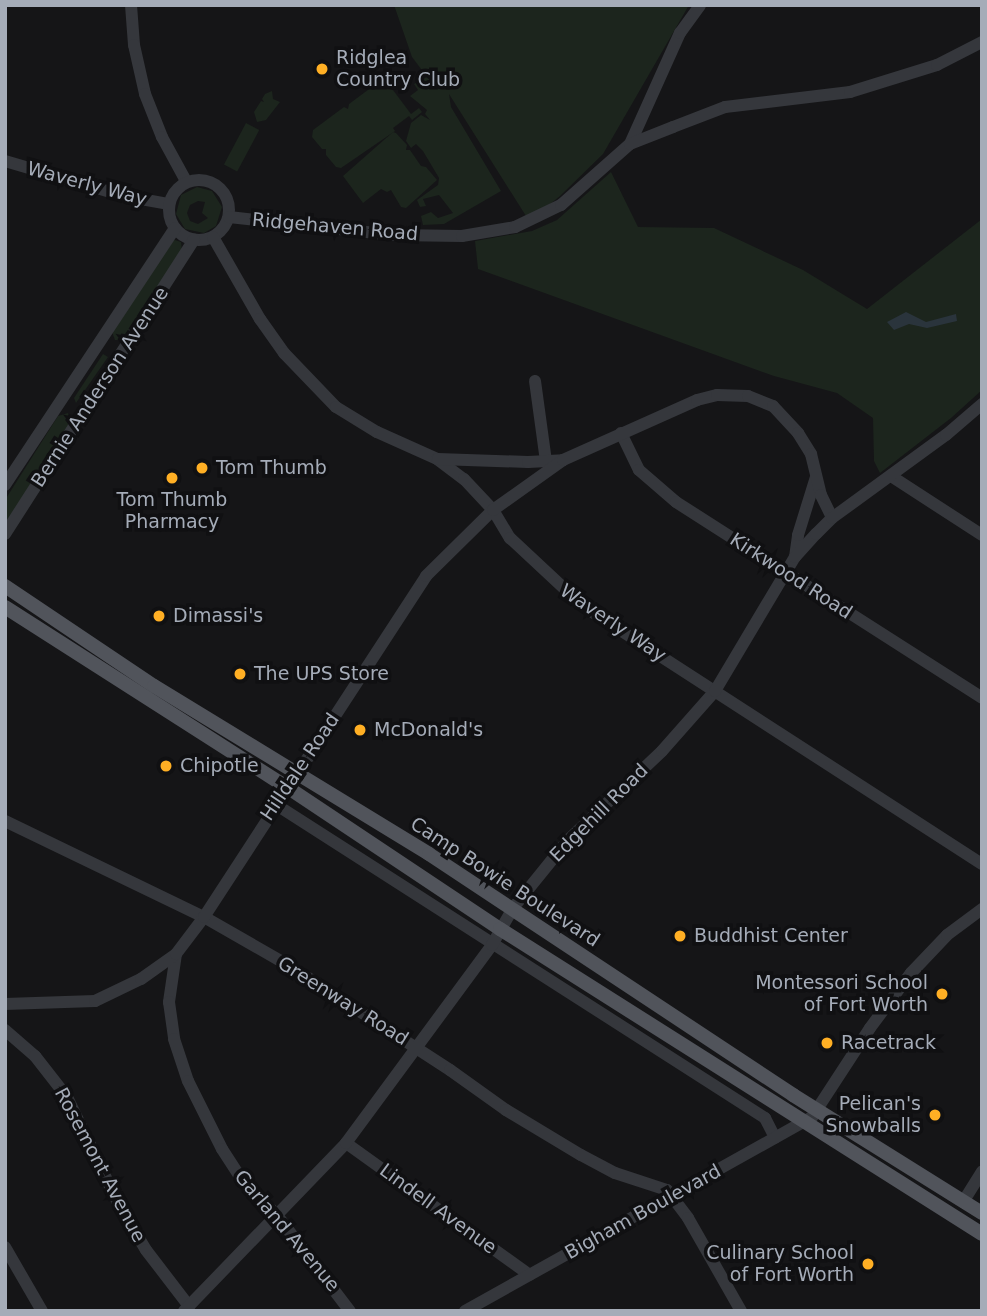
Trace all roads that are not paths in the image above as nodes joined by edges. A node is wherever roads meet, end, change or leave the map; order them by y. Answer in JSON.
{"nodes":[{"id":1,"x":131,"y":5,"type":"edge"},
{"id":2,"x":700,"y":5,"type":"edge"},
{"id":3,"x":982,"y":42,"type":"edge"},
{"id":4,"x":630,"y":144,"type":"junction"},
{"id":5,"x":5,"y":161,"type":"edge"},
{"id":6,"x":186,"y":181,"type":"junction"},
{"id":7,"x":169,"y":204,"type":"junction"},
{"id":8,"x":229,"y":217,"type":"junction"},
{"id":9,"x":175,"y":228,"type":"junction"},
{"id":10,"x":213,"y":237,"type":"junction"},
{"id":11,"x":194,"y":240,"type":"junction"},
{"id":12,"x":535,"y":381,"type":"dead end"},
{"id":13,"x":982,"y":404,"type":"edge"},
{"id":14,"x":621,"y":433,"type":"junction"},
{"id":15,"x":437,"y":459,"type":"junction"},
{"id":16,"x":563,"y":460,"type":"junction"},
{"id":17,"x":546,"y":461,"type":"junction"},
{"id":18,"x":891,"y":475,"type":"junction"},
{"id":19,"x":816,"y":477,"type":"junction"},
{"id":20,"x":5,"y":485,"type":"edge"},
{"id":21,"x":493,"y":510,"type":"junction"},
{"id":22,"x":832,"y":517,"type":"junction"},
{"id":23,"x":5,"y":534,"type":"edge"},
{"id":24,"x":982,"y":535,"type":"edge"},
{"id":25,"x":796,"y":557,"type":"junction"},
{"id":26,"x":787,"y":573,"type":"junction"},
{"id":27,"x":5,"y":586,"type":"edge"},
{"id":28,"x":5,"y":607,"type":"edge"},
{"id":29,"x":105,"y":672,"type":"junction"},
{"id":30,"x":154,"y":685,"type":"junction"},
{"id":31,"x":715,"y":691,"type":"junction"},
{"id":32,"x":982,"y":698,"type":"edge"},
{"id":33,"x":297,"y":771,"type":"junction"},
{"id":34,"x":287,"y":787,"type":"junction"},
{"id":35,"x":275,"y":804,"type":"junction"},
{"id":36,"x":5,"y":821,"type":"edge"},
{"id":37,"x":982,"y":864,"type":"edge"},
{"id":38,"x":513,"y":908,"type":"junction"},
{"id":39,"x":982,"y":909,"type":"edge"},
{"id":40,"x":204,"y":917,"type":"junction"},
{"id":41,"x":500,"y":929,"type":"junction"},
{"id":42,"x":492,"y":945,"type":"junction"},
{"id":43,"x":176,"y":954,"type":"junction"},
{"id":44,"x":5,"y":1004,"type":"edge"},
{"id":45,"x":670,"y":1010,"type":"junction"},
{"id":46,"x":659,"y":1028,"type":"junction"},
{"id":47,"x":5,"y":1030,"type":"edge"},
{"id":48,"x":418,"y":1048,"type":"junction"},
{"id":49,"x":817,"y":1109,"type":"junction"},
{"id":50,"x":804,"y":1122,"type":"junction"},
{"id":51,"x":775,"y":1138,"type":"junction"},
{"id":52,"x":346,"y":1143,"type":"junction"},
{"id":53,"x":982,"y":1171,"type":"edge"},
{"id":54,"x":672,"y":1195,"type":"junction"},
{"id":55,"x":963,"y":1202,"type":"junction"},
{"id":56,"x":982,"y":1213,"type":"edge"},
{"id":57,"x":276,"y":1214,"type":"junction"},
{"id":58,"x":955,"y":1217,"type":"junction"},
{"id":59,"x":982,"y":1234,"type":"edge"},
{"id":60,"x":5,"y":1247,"type":"edge"},
{"id":61,"x":530,"y":1275,"type":"junction"},
{"id":62,"x":186,"y":1309,"type":"edge"},
{"id":63,"x":42,"y":1311,"type":"edge"},
{"id":64,"x":351,"y":1311,"type":"edge"},
{"id":65,"x":465,"y":1311,"type":"edge"},
{"id":66,"x":741,"y":1311,"type":"edge"}],
"edges":[{"from":1,"to":6,"type":"street"},
{"from":2,"to":4,"type":"street"},
{"from":3,"to":4,"type":"street","name":"Ridgehaven Road"},
{"from":4,"to":8,"type":"street","name":"Ridgehaven Road"},
{"from":5,"to":7,"type":"street","name":"Waverly Way"},
{"from":6,"to":7,"type":"street"},
{"from":6,"to":8,"type":"street"},
{"from":7,"to":9,"type":"street"},
{"from":8,"to":10,"type":"street"},
{"from":9,"to":11,"type":"street"},
{"from":9,"to":20,"type":"street","name":"Bernie Anderson Avenue"},
{"from":10,"to":11,"type":"street"},
{"from":10,"to":15,"type":"street","name":"Waverly Way"},
{"from":11,"to":23,"type":"street","name":"Bernie Anderson Avenue"},
{"from":12,"to":17,"type":"street"},
{"from":13,"to":18,"type":"street","name":"Edgehill Road"},
{"from":14,"to":16,"type":"street","name":"Hilldale Road"},
{"from":14,"to":19,"type":"street","name":"Hilldale Road"},
{"from":14,"to":26,"type":"street","name":"Kirkwood Road"},
{"from":15,"to":17,"type":"street","name":"Hilldale Road"},
{"from":15,"to":21,"type":"street","name":"Waverly Way"},
{"from":16,"to":17,"type":"street","name":"Hilldale Road"},
{"from":16,"to":21,"type":"street","name":"Hilldale Road"},
{"from":18,"to":22,"type":"street","name":"Edgehill Road"},
{"from":18,"to":24,"type":"street"},
{"from":19,"to":22,"type":"street","name":"Hilldale Road"},
{"from":19,"to":25,"type":"street"},
{"from":21,"to":31,"type":"street","name":"Waverly Way"},
{"from":21,"to":33,"type":"street","name":"Hilldale Road"},
{"from":22,"to":25,"type":"street","name":"Edgehill Road"},
{"from":25,"to":26,"type":"street","name":"Edgehill Road"},
{"from":26,"to":31,"type":"street","name":"Edgehill Road"},
{"from":26,"to":32,"type":"street","name":"Kirkwood Road"},
{"from":27,"to":30,"type":"main road","name":"Camp Bowie Boulevard"},
{"from":28,"to":29,"type":"main road"},
{"from":29,"to":30,"type":"main road"},
{"from":29,"to":34,"type":"main road"},
{"from":30,"to":33,"type":"main road","name":"Camp Bowie Boulevard"},
{"from":31,"to":37,"type":"street","name":"Waverly Way"},
{"from":31,"to":38,"type":"street","name":"Edgehill Road"},
{"from":33,"to":34,"type":"street","name":"Hilldale Road"},
{"from":33,"to":38,"type":"main road","name":"Camp Bowie Boulevard"},
{"from":34,"to":35,"type":"street","name":"Hilldale Road"},
{"from":34,"to":41,"type":"main road"},
{"from":35,"to":40,"type":"street","name":"Hilldale Road"},
{"from":35,"to":42,"type":"street"},
{"from":36,"to":40,"type":"street","name":"Greenway Road"},
{"from":38,"to":41,"type":"street","name":"Edgehill Road"},
{"from":38,"to":45,"type":"main road","name":"Camp Bowie Boulevard"},
{"from":39,"to":49,"type":"street","name":"Bigham Boulevard"},
{"from":40,"to":43,"type":"street","name":"Hilldale Road"},
{"from":40,"to":48,"type":"street","name":"Greenway Road"},
{"from":41,"to":42,"type":"street","name":"Edgehill Road"},
{"from":41,"to":46,"type":"main road"},
{"from":42,"to":48,"type":"street","name":"Edgehill Road"},
{"from":42,"to":51,"type":"street"},
{"from":43,"to":44,"type":"street","name":"Hilldale Road"},
{"from":43,"to":57,"type":"street","name":"Garland Avenue"},
{"from":45,"to":46,"type":"main road"},
{"from":45,"to":49,"type":"main road","name":"Camp Bowie Boulevard"},
{"from":46,"to":50,"type":"main road"},
{"from":47,"to":62,"type":"street","name":"Rosemont Avenue"},
{"from":48,"to":52,"type":"street","name":"Edgehill Road"},
{"from":48,"to":54,"type":"street","name":"Greenway Road"},
{"from":49,"to":50,"type":"street","name":"Bigham Boulevard"},
{"from":49,"to":55,"type":"main road","name":"Camp Bowie Boulevard"},
{"from":50,"to":51,"type":"street","name":"Bigham Boulevard"},
{"from":50,"to":58,"type":"main road"},
{"from":51,"to":54,"type":"street","name":"Bigham Boulevard"},
{"from":52,"to":57,"type":"street","name":"Edgehill Road"},
{"from":52,"to":61,"type":"street","name":"Lindell Avenue"},
{"from":53,"to":55,"type":"street"},
{"from":54,"to":61,"type":"street","name":"Bigham Boulevard"},
{"from":54,"to":66,"type":"street"},
{"from":55,"to":56,"type":"main road","name":"Camp Bowie Boulevard"},
{"from":55,"to":58,"type":"main road"},
{"from":57,"to":62,"type":"street","name":"Edgehill Road"},
{"from":57,"to":64,"type":"street","name":"Garland Avenue"},
{"from":58,"to":59,"type":"main road"},
{"from":60,"to":63,"type":"street"},
{"from":61,"to":65,"type":"street","name":"Bigham Boulevard"}]}
